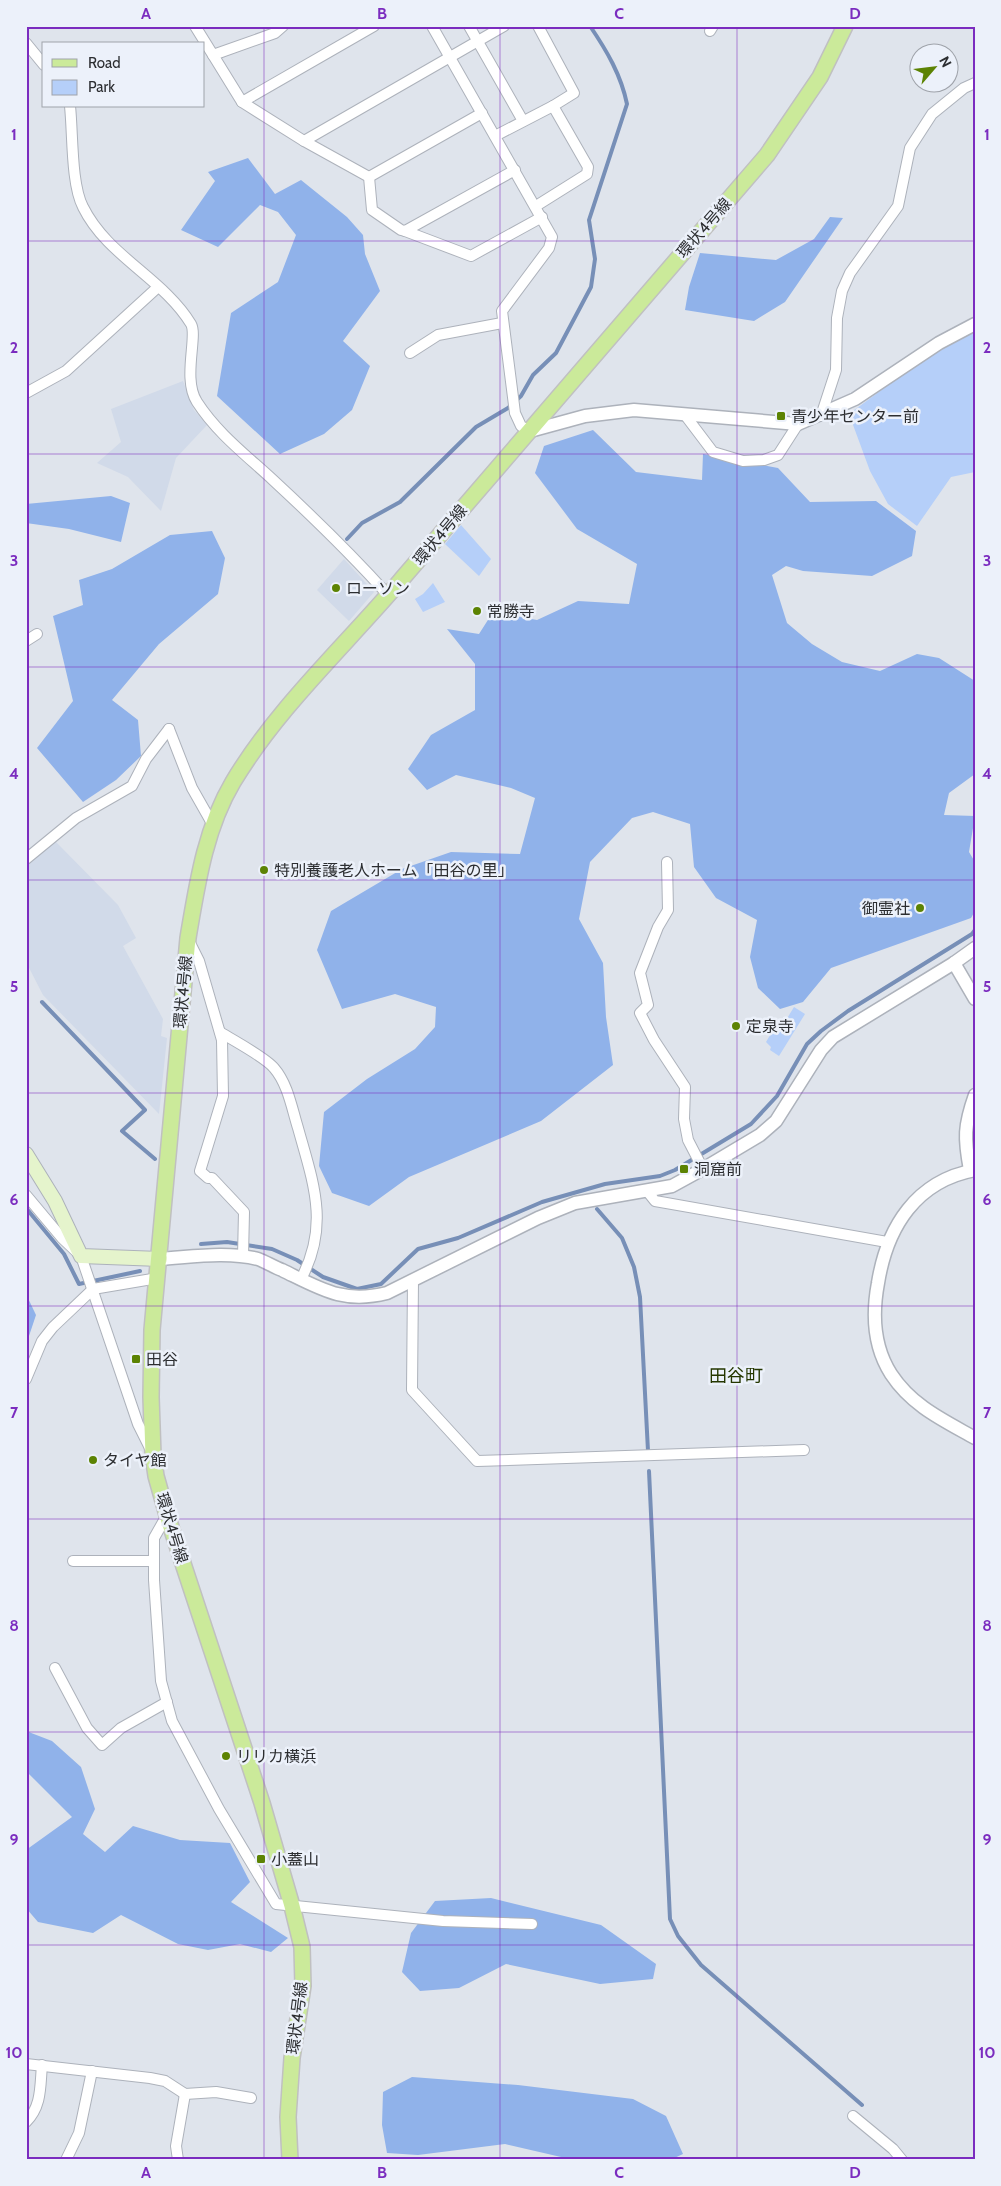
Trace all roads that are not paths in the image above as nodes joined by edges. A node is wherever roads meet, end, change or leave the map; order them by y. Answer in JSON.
{"nodes":[{"id":1,"x":195,"y":26,"type":"edge"},
{"id":2,"x":283,"y":26,"type":"edge"},
{"id":3,"x":374,"y":26,"type":"edge"},
{"id":4,"x":432,"y":26,"type":"edge"},
{"id":5,"x":469,"y":26,"type":"edge"},
{"id":6,"x":504,"y":26,"type":"edge"},
{"id":7,"x":538,"y":26,"type":"edge"},
{"id":8,"x":845,"y":26,"type":"edge"},
{"id":9,"x":478,"y":41,"type":"junction"},
{"id":10,"x":26,"y":43,"type":"edge"},
{"id":11,"x":214,"y":55,"type":"junction"},
{"id":12,"x":450,"y":57,"type":"junction"},
{"id":13,"x":42,"y":63,"type":"edge"},
{"id":14,"x":975,"y":83,"type":"edge"},
{"id":15,"x":242,"y":102,"type":"junction"},
{"id":16,"x":553,"y":106,"type":"junction"},
{"id":17,"x":70,"y":108,"type":"edge"},
{"id":18,"x":482,"y":113,"type":"junction"},
{"id":19,"x":523,"y":121,"type":"junction"},
{"id":20,"x":496,"y":136,"type":"junction"},
{"id":21,"x":304,"y":141,"type":"junction"},
{"id":22,"x":515,"y":170,"type":"junction"},
{"id":23,"x":369,"y":177,"type":"junction"},
{"id":24,"x":536,"y":206,"type":"junction"},
{"id":25,"x":542,"y":217,"type":"junction"},
{"id":26,"x":405,"y":231,"type":"junction"},
{"id":27,"x":158,"y":287,"type":"junction"},
{"id":28,"x":502,"y":324,"type":"junction"},
{"id":29,"x":975,"y":324,"type":"edge"},
{"id":30,"x":410,"y":353,"type":"dead end"},
{"id":31,"x":26,"y":393,"type":"edge"},
{"id":32,"x":685,"y":415,"type":"junction"},
{"id":33,"x":822,"y":416,"type":"junction"},
{"id":34,"x":798,"y":424,"type":"junction"},
{"id":35,"x":530,"y":431,"type":"junction"},
{"id":36,"x":388,"y":596,"type":"junction"},
{"id":37,"x":36,"y":634,"type":"dead end"},
{"id":38,"x":26,"y":641,"type":"edge"},
{"id":39,"x":212,"y":825,"type":"junction"},
{"id":40,"x":26,"y":860,"type":"edge"},
{"id":41,"x":667,"y":862,"type":"dead end"},
{"id":42,"x":188,"y":938,"type":"junction"},
{"id":43,"x":975,"y":948,"type":"edge"},
{"id":44,"x":954,"y":963,"type":"junction"},
{"id":45,"x":975,"y":999,"type":"edge"},
{"id":46,"x":220,"y":1032,"type":"junction"},
{"id":47,"x":975,"y":1095,"type":"edge"},
{"id":48,"x":26,"y":1154,"type":"edge"},
{"id":49,"x":699,"y":1161,"type":"junction"},
{"id":50,"x":972,"y":1170,"type":"edge"},
{"id":51,"x":647,"y":1191,"type":"junction"},
{"id":52,"x":26,"y":1195,"type":"edge"},
{"id":53,"x":888,"y":1242,"type":"junction"},
{"id":54,"x":243,"y":1252,"type":"junction"},
{"id":55,"x":81,"y":1256,"type":"junction"},
{"id":56,"x":160,"y":1259,"type":"junction"},
{"id":57,"x":305,"y":1270,"type":"junction"},
{"id":58,"x":158,"y":1278,"type":"junction"},
{"id":59,"x":414,"y":1280,"type":"junction"},
{"id":60,"x":93,"y":1288,"type":"junction"},
{"id":61,"x":26,"y":1379,"type":"edge"},
{"id":62,"x":975,"y":1438,"type":"edge"},
{"id":63,"x":804,"y":1450,"type":"dead end"},
{"id":64,"x":153,"y":1455,"type":"junction"},
{"id":65,"x":167,"y":1516,"type":"junction"},
{"id":66,"x":73,"y":1561,"type":"dead end"},
{"id":67,"x":154,"y":1561,"type":"junction"},
{"id":68,"x":55,"y":1668,"type":"dead end"},
{"id":69,"x":167,"y":1702,"type":"junction"},
{"id":70,"x":292,"y":1906,"type":"junction"},
{"id":71,"x":532,"y":1924,"type":"dead end"},
{"id":72,"x":26,"y":2064,"type":"edge"},
{"id":73,"x":42,"y":2065,"type":"junction"},
{"id":74,"x":92,"y":2071,"type":"junction"},
{"id":75,"x":185,"y":2094,"type":"junction"},
{"id":76,"x":251,"y":2098,"type":"dead end"},
{"id":77,"x":853,"y":2116,"type":"dead end"},
{"id":78,"x":26,"y":2122,"type":"edge"},
{"id":79,"x":66,"y":2160,"type":"edge"},
{"id":80,"x":178,"y":2160,"type":"edge"},
{"id":81,"x":290,"y":2160,"type":"edge"},
{"id":82,"x":902,"y":2160,"type":"edge"}],
"edges":[{"from":1,"to":11,"type":"street"},
{"from":2,"to":11,"type":"street"},
{"from":3,"to":15,"type":"street"},
{"from":4,"to":12,"type":"street"},
{"from":5,"to":9,"type":"street"},
{"from":6,"to":9,"type":"street"},
{"from":7,"to":16,"type":"street"},
{"from":8,"to":35,"type":"main road","name":"環状4号線"},
{"from":9,"to":12,"type":"street"},
{"from":9,"to":19,"type":"street"},
{"from":10,"to":13,"type":"street"},
{"from":11,"to":15,"type":"street"},
{"from":12,"to":18,"type":"street"},
{"from":12,"to":21,"type":"street"},
{"from":14,"to":33,"type":"street"},
{"from":15,"to":21,"type":"street"},
{"from":16,"to":19,"type":"street"},
{"from":16,"to":24,"type":"street"},
{"from":17,"to":27,"type":"street"},
{"from":18,"to":20,"type":"street"},
{"from":18,"to":23,"type":"street"},
{"from":19,"to":20,"type":"street"},
{"from":20,"to":22,"type":"street"},
{"from":21,"to":23,"type":"street"},
{"from":22,"to":24,"type":"street"},
{"from":22,"to":26,"type":"street"},
{"from":23,"to":26,"type":"street"},
{"from":24,"to":25,"type":"street"},
{"from":25,"to":26,"type":"street"},
{"from":25,"to":28,"type":"street"},
{"from":27,"to":31,"type":"street"},
{"from":27,"to":36,"type":"street"},
{"from":28,"to":30,"type":"street"},
{"from":28,"to":35,"type":"street"},
{"from":29,"to":33,"type":"street"},
{"from":32,"to":34,"type":"street"},
{"from":32,"to":34,"type":"street"},
{"from":32,"to":35,"type":"street"},
{"from":33,"to":34,"type":"street"},
{"from":35,"to":36,"type":"main road","name":"環状4号線"},
{"from":36,"to":39,"type":"main road","name":"環状4号線"},
{"from":37,"to":38,"type":"street"},
{"from":39,"to":40,"type":"street"},
{"from":39,"to":42,"type":"main road","name":"環状4号線"},
{"from":41,"to":49,"type":"street"},
{"from":42,"to":46,"type":"street"},
{"from":42,"to":56,"type":"main road","name":"環状4号線"},
{"from":43,"to":44,"type":"street"},
{"from":44,"to":45,"type":"street"},
{"from":44,"to":49,"type":"street"},
{"from":46,"to":54,"type":"street"},
{"from":46,"to":57,"type":"street"},
{"from":47,"to":50,"type":"street"},
{"from":48,"to":55,"type":"main road"},
{"from":49,"to":51,"type":"street"},
{"from":50,"to":53,"type":"street"},
{"from":51,"to":53,"type":"street"},
{"from":51,"to":59,"type":"street"},
{"from":52,"to":55,"type":"street"},
{"from":53,"to":62,"type":"street"},
{"from":54,"to":56,"type":"street"},
{"from":54,"to":57,"type":"street"},
{"from":55,"to":56,"type":"main road"},
{"from":55,"to":60,"type":"street"},
{"from":56,"to":58,"type":"main road","name":"環状4号線"},
{"from":57,"to":59,"type":"street"},
{"from":58,"to":60,"type":"street"},
{"from":58,"to":64,"type":"main road","name":"環状4号線"},
{"from":59,"to":63,"type":"street"},
{"from":60,"to":61,"type":"street"},
{"from":60,"to":64,"type":"street"},
{"from":64,"to":65,"type":"main road","name":"環状4号線"},
{"from":65,"to":67,"type":"street"},
{"from":65,"to":70,"type":"main road","name":"環状4号線"},
{"from":66,"to":67,"type":"street"},
{"from":67,"to":69,"type":"street"},
{"from":68,"to":69,"type":"street"},
{"from":69,"to":70,"type":"street"},
{"from":70,"to":71,"type":"street"},
{"from":70,"to":81,"type":"main road","name":"環状4号線"},
{"from":72,"to":73,"type":"street"},
{"from":73,"to":74,"type":"street"},
{"from":73,"to":78,"type":"street"},
{"from":74,"to":75,"type":"street"},
{"from":74,"to":79,"type":"street"},
{"from":75,"to":76,"type":"street"},
{"from":75,"to":80,"type":"street"},
{"from":77,"to":82,"type":"street"}]}
